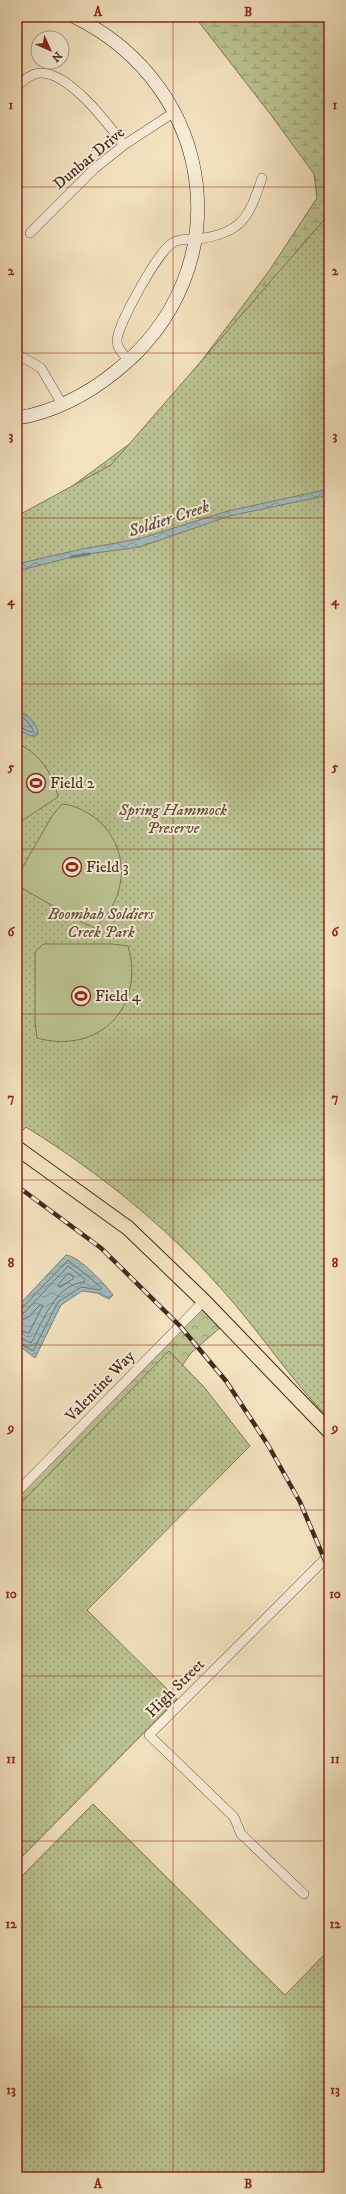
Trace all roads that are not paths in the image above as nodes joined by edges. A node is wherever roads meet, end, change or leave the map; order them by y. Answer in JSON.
{"nodes":[{"id":1,"x":75,"y":17,"type":"edge"},
{"id":2,"x":17,"y":86,"type":"edge"},
{"id":3,"x":173,"y":113,"type":"junction"},
{"id":4,"x":124,"y":145,"type":"junction"},
{"id":5,"x":262,"y":178,"type":"dead end"},
{"id":6,"x":30,"y":233,"type":"dead end"},
{"id":7,"x":196,"y":239,"type":"junction"},
{"id":8,"x":17,"y":354,"type":"edge"},
{"id":9,"x":129,"y":362,"type":"junction"},
{"id":10,"x":62,"y":404,"type":"junction"},
{"id":11,"x":17,"y":418,"type":"edge"},
{"id":12,"x":17,"y":1148,"type":"edge"},
{"id":13,"x":204,"y":1301,"type":"junction"},
{"id":14,"x":329,"y":1431,"type":"edge"},
{"id":15,"x":17,"y":1492,"type":"edge"},
{"id":16,"x":329,"y":1555,"type":"edge"},
{"id":17,"x":304,"y":1894,"type":"dead end"}],
"edges":[{"from":1,"to":3,"type":"street"},
{"from":2,"to":4,"type":"street"},
{"from":3,"to":4,"type":"street","name":"Dunbar Drive"},
{"from":3,"to":7,"type":"street"},
{"from":4,"to":6,"type":"street","name":"Dunbar Drive"},
{"from":5,"to":7,"type":"street"},
{"from":7,"to":9,"type":"street"},
{"from":7,"to":9,"type":"street"},
{"from":8,"to":10,"type":"street"},
{"from":9,"to":10,"type":"street"},
{"from":10,"to":11,"type":"street"},
{"from":12,"to":13,"type":"main road"},
{"from":13,"to":14,"type":"main road"},
{"from":13,"to":15,"type":"street","name":"Valentine Way"},
{"from":16,"to":17,"type":"street","name":"High Street"}]}
